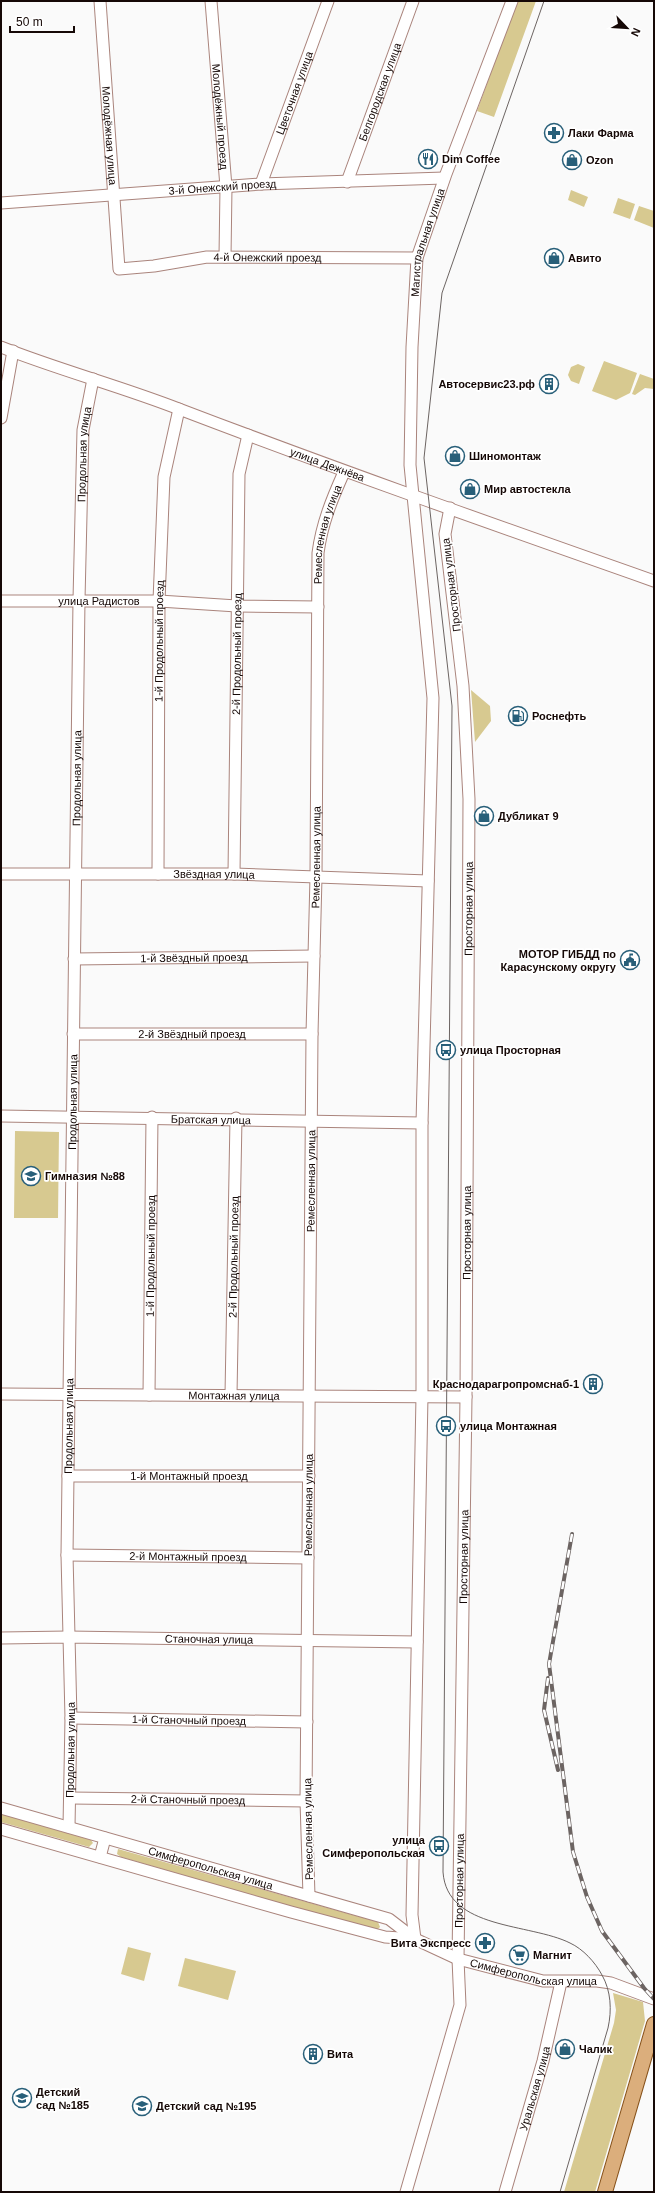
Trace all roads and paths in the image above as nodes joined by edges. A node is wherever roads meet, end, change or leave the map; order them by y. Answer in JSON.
{"nodes":[{"id":1,"x":100,"y":1,"type":"edge"},
{"id":2,"x":211,"y":1,"type":"edge"},
{"id":3,"x":321,"y":1,"type":"edge"},
{"id":4,"x":328,"y":1,"type":"edge"},
{"id":5,"x":413,"y":1,"type":"edge"},
{"id":6,"x":512,"y":1,"type":"edge"},
{"id":7,"x":322,"y":17,"type":"junction"},
{"id":8,"x":444,"y":178,"type":"junction"},
{"id":9,"x":347,"y":182,"type":"junction"},
{"id":10,"x":261,"y":184,"type":"junction"},
{"id":11,"x":226,"y":188,"type":"junction"},
{"id":12,"x":112,"y":196,"type":"junction"},
{"id":13,"x":1,"y":203,"type":"edge"},
{"id":14,"x":225,"y":257,"type":"junction"},
{"id":15,"x":417,"y":258,"type":"junction"},
{"id":16,"x":118,"y":269,"type":"joint"},
{"id":17,"x":1,"y":347,"type":"edge"},
{"id":18,"x":13,"y":351,"type":"junction"},
{"id":19,"x":93,"y":379,"type":"junction"},
{"id":20,"x":178,"y":409,"type":"junction"},
{"id":21,"x":1,"y":418,"type":"edge"},
{"id":22,"x":248,"y":435,"type":"junction"},
{"id":23,"x":344,"y":472,"type":"junction"},
{"id":24,"x":414,"y":496,"type":"junction"},
{"id":25,"x":450,"y":508,"type":"junction"},
{"id":26,"x":654,"y":581,"type":"edge"},
{"id":27,"x":80,"y":600,"type":"junction"},
{"id":28,"x":1,"y":601,"type":"edge"},
{"id":29,"x":159,"y":601,"type":"junction"},
{"id":30,"x":237,"y":606,"type":"junction"},
{"id":31,"x":318,"y":607,"type":"junction"},
{"id":32,"x":1,"y":874,"type":"edge"},
{"id":33,"x":158,"y":874,"type":"junction"},
{"id":34,"x":234,"y":874,"type":"junction"},
{"id":35,"x":75,"y":875,"type":"junction"},
{"id":36,"x":316,"y":876,"type":"junction"},
{"id":37,"x":428,"y":881,"type":"junction"},
{"id":38,"x":314,"y":956,"type":"junction"},
{"id":39,"x":74,"y":959,"type":"junction"},
{"id":40,"x":72,"y":1034,"type":"junction"},
{"id":41,"x":312,"y":1034,"type":"junction"},
{"id":42,"x":1,"y":1116,"type":"edge"},
{"id":43,"x":72,"y":1117,"type":"junction"},
{"id":44,"x":152,"y":1117,"type":"junction"},
{"id":45,"x":236,"y":1118,"type":"junction"},
{"id":46,"x":313,"y":1120,"type":"junction"},
{"id":47,"x":422,"y":1123,"type":"junction"},
{"id":48,"x":1,"y":1394,"type":"edge"},
{"id":49,"x":69,"y":1394,"type":"junction"},
{"id":50,"x":150,"y":1394,"type":"junction"},
{"id":51,"x":231,"y":1395,"type":"junction"},
{"id":52,"x":311,"y":1396,"type":"junction"},
{"id":53,"x":422,"y":1396,"type":"junction"},
{"id":54,"x":466,"y":1397,"type":"junction"},
{"id":55,"x":68,"y":1476,"type":"junction"},
{"id":56,"x":309,"y":1476,"type":"junction"},
{"id":57,"x":67,"y":1555,"type":"junction"},
{"id":58,"x":308,"y":1558,"type":"junction"},
{"id":59,"x":68,"y":1637,"type":"junction"},
{"id":60,"x":1,"y":1638,"type":"edge"},
{"id":61,"x":309,"y":1641,"type":"junction"},
{"id":62,"x":417,"y":1642,"type":"junction"},
{"id":63,"x":71,"y":1718,"type":"junction"},
{"id":64,"x":307,"y":1722,"type":"junction"},
{"id":65,"x":70,"y":1798,"type":"junction"},
{"id":66,"x":306,"y":1801,"type":"junction"},
{"id":67,"x":1,"y":1808,"type":"edge"},
{"id":68,"x":69,"y":1827,"type":"junction"},
{"id":69,"x":1,"y":1829,"type":"edge"},
{"id":70,"x":104,"y":1838,"type":"junction"},
{"id":71,"x":100,"y":1857,"type":"junction"},
{"id":72,"x":309,"y":1896,"type":"junction"},
{"id":73,"x":415,"y":1939,"type":"junction"},
{"id":74,"x":458,"y":1959,"type":"junction"},
{"id":75,"x":561,"y":1982,"type":"junction"},
{"id":76,"x":654,"y":1999,"type":"edge"},
{"id":77,"x":654,"y":2024,"type":"edge"},
{"id":78,"x":654,"y":2037,"type":"edge"},
{"id":79,"x":406,"y":2192,"type":"edge"},
{"id":80,"x":505,"y":2192,"type":"edge"},
{"id":81,"x":605,"y":2192,"type":"edge"},
{"id":82,"x":610,"y":2192,"type":"edge"}],
"edges":[{"from":1,"to":12,"type":"street","name":"Молодёжная улица"},
{"from":2,"to":11,"type":"street","name":"Молодёжный проезд"},
{"from":3,"to":7,"type":"street"},
{"from":4,"to":7,"type":"street","name":"Цветочная улица"},
{"from":5,"to":9,"type":"street","name":"Белгородская улица"},
{"from":6,"to":8,"type":"street","name":"Магистральная улица"},
{"from":7,"to":10,"type":"street","name":"Цветочная улица"},
{"from":8,"to":9,"type":"street","name":"3-й Онежский проезд"},
{"from":8,"to":15,"type":"street","name":"Магистральная улица"},
{"from":9,"to":10,"type":"street","name":"3-й Онежский проезд"},
{"from":10,"to":11,"type":"street","name":"3-й Онежский проезд"},
{"from":11,"to":12,"type":"street","name":"3-й Онежский проезд"},
{"from":11,"to":14,"type":"street","name":"Молодёжный проезд"},
{"from":12,"to":13,"type":"street","name":"3-й Онежский проезд"},
{"from":12,"to":16,"type":"street","name":"Молодёжная улица"},
{"from":14,"to":15,"type":"street","name":"4-й Онежский проезд"},
{"from":14,"to":16,"type":"street","name":"4-й Онежский проезд"},
{"from":15,"to":24,"type":"street","name":"Магистральная улица"},
{"from":17,"to":18,"type":"street","name":"улица Дежнёва"},
{"from":18,"to":19,"type":"street","name":"улица Дежнёва"},
{"from":18,"to":21,"type":"street"},
{"from":19,"to":20,"type":"street","name":"улица Дежнёва"},
{"from":19,"to":27,"type":"street","name":"Продольная улица"},
{"from":20,"to":22,"type":"street","name":"улица Дежнёва"},
{"from":20,"to":29,"type":"street","name":"1-й Продольный проезд"},
{"from":22,"to":23,"type":"street","name":"улица Дежнёва"},
{"from":22,"to":30,"type":"street","name":"2-й Продольный проезд"},
{"from":23,"to":24,"type":"street","name":"улица Дежнёва"},
{"from":23,"to":31,"type":"street","name":"Ремесленная улица"},
{"from":24,"to":25,"type":"street","name":"улица Дежнёва"},
{"from":24,"to":37,"type":"street"},
{"from":25,"to":26,"type":"street","name":"улица Дежнёва"},
{"from":25,"to":54,"type":"street","name":"Просторная улица"},
{"from":27,"to":28,"type":"street","name":"улица Радистов"},
{"from":27,"to":29,"type":"street","name":"улица Радистов"},
{"from":27,"to":35,"type":"street","name":"Продольная улица"},
{"from":29,"to":30,"type":"street","name":"улица Радистов"},
{"from":29,"to":33,"type":"street","name":"1-й Продольный проезд"},
{"from":30,"to":31,"type":"street","name":"улица Радистов"},
{"from":30,"to":34,"type":"street","name":"2-й Продольный проезд"},
{"from":31,"to":36,"type":"street","name":"Ремесленная улица"},
{"from":32,"to":35,"type":"street","name":"Звёздная улица"},
{"from":33,"to":34,"type":"street","name":"Звёздная улица"},
{"from":33,"to":35,"type":"street","name":"Звёздная улица"},
{"from":34,"to":36,"type":"street","name":"Звёздная улица"},
{"from":35,"to":39,"type":"street","name":"Продольная улица"},
{"from":36,"to":37,"type":"street","name":"Звёздная улица"},
{"from":36,"to":38,"type":"street","name":"Ремесленная улица"},
{"from":37,"to":47,"type":"street"},
{"from":38,"to":39,"type":"street","name":"1-й Звёздный проезд"},
{"from":38,"to":41,"type":"street","name":"Ремесленная улица"},
{"from":39,"to":40,"type":"street","name":"Продольная улица"},
{"from":40,"to":41,"type":"street","name":"2-й Звёздный проезд"},
{"from":40,"to":43,"type":"street","name":"Продольная улица"},
{"from":41,"to":46,"type":"street","name":"Ремесленная улица"},
{"from":42,"to":43,"type":"street","name":"Братская улица"},
{"from":43,"to":44,"type":"street","name":"Братская улица"},
{"from":43,"to":49,"type":"street","name":"Продольная улица"},
{"from":44,"to":45,"type":"street","name":"Братская улица"},
{"from":44,"to":50,"type":"street","name":"1-й Продольный проезд"},
{"from":45,"to":46,"type":"street","name":"Братская улица"},
{"from":45,"to":51,"type":"street","name":"2-й Продольный проезд"},
{"from":46,"to":47,"type":"street","name":"Братская улица"},
{"from":46,"to":52,"type":"street","name":"Ремесленная улица"},
{"from":47,"to":53,"type":"street"},
{"from":48,"to":49,"type":"street","name":"Монтажная улица"},
{"from":49,"to":50,"type":"street","name":"Монтажная улица"},
{"from":49,"to":55,"type":"street","name":"Продольная улица"},
{"from":50,"to":51,"type":"street","name":"Монтажная улица"},
{"from":51,"to":52,"type":"street","name":"Монтажная улица"},
{"from":52,"to":53,"type":"street","name":"Монтажная улица"},
{"from":52,"to":56,"type":"street","name":"Ремесленная улица"},
{"from":53,"to":54,"type":"street","name":"Монтажная улица"},
{"from":53,"to":62,"type":"street"},
{"from":54,"to":74,"type":"street","name":"Просторная улица"},
{"from":55,"to":56,"type":"street","name":"1-й Монтажный проезд"},
{"from":55,"to":57,"type":"street","name":"Продольная улица"},
{"from":56,"to":58,"type":"street","name":"Ремесленная улица"},
{"from":57,"to":58,"type":"street","name":"2-й Монтажный проезд"},
{"from":57,"to":59,"type":"street","name":"Продольная улица"},
{"from":58,"to":61,"type":"street","name":"Ремесленная улица"},
{"from":59,"to":60,"type":"street","name":"Станочная улица"},
{"from":59,"to":61,"type":"street","name":"Станочная улица"},
{"from":59,"to":63,"type":"street","name":"Продольная улица"},
{"from":61,"to":62,"type":"street","name":"Станочная улица"},
{"from":61,"to":64,"type":"street","name":"Ремесленная улица"},
{"from":62,"to":73,"type":"street"},
{"from":63,"to":64,"type":"street","name":"1-й Станочный проезд"},
{"from":63,"to":65,"type":"street","name":"Продольная улица"},
{"from":64,"to":66,"type":"street","name":"Ремесленная улица"},
{"from":65,"to":66,"type":"street","name":"2-й Станочный проезд"},
{"from":65,"to":68,"type":"street","name":"Продольная улица"},
{"from":66,"to":72,"type":"street","name":"Ремесленная улица"},
{"from":67,"to":68,"type":"street","name":"Симферопольская улица"},
{"from":68,"to":70,"type":"street","name":"Симферопольская улица"},
{"from":69,"to":71,"type":"street","name":"Симферопольская улица"},
{"from":70,"to":71,"type":"street"},
{"from":70,"to":72,"type":"street","name":"Симферопольская улица"},
{"from":71,"to":73,"type":"street","name":"Симферопольская улица"},
{"from":72,"to":73,"type":"street","name":"Симферопольская улица"},
{"from":73,"to":74,"type":"street","name":"Симферопольская улица"},
{"from":74,"to":75,"type":"street","name":"Симферопольская улица"},
{"from":74,"to":79,"type":"street","name":"Просторная улица"},
{"from":75,"to":76,"type":"street","name":"Симферопольская улица"},
{"from":75,"to":80,"type":"street","name":"Уральская улица"},
{"from":77,"to":81,"type":"main road"},
{"from":78,"to":82,"type":"main road"}]}
